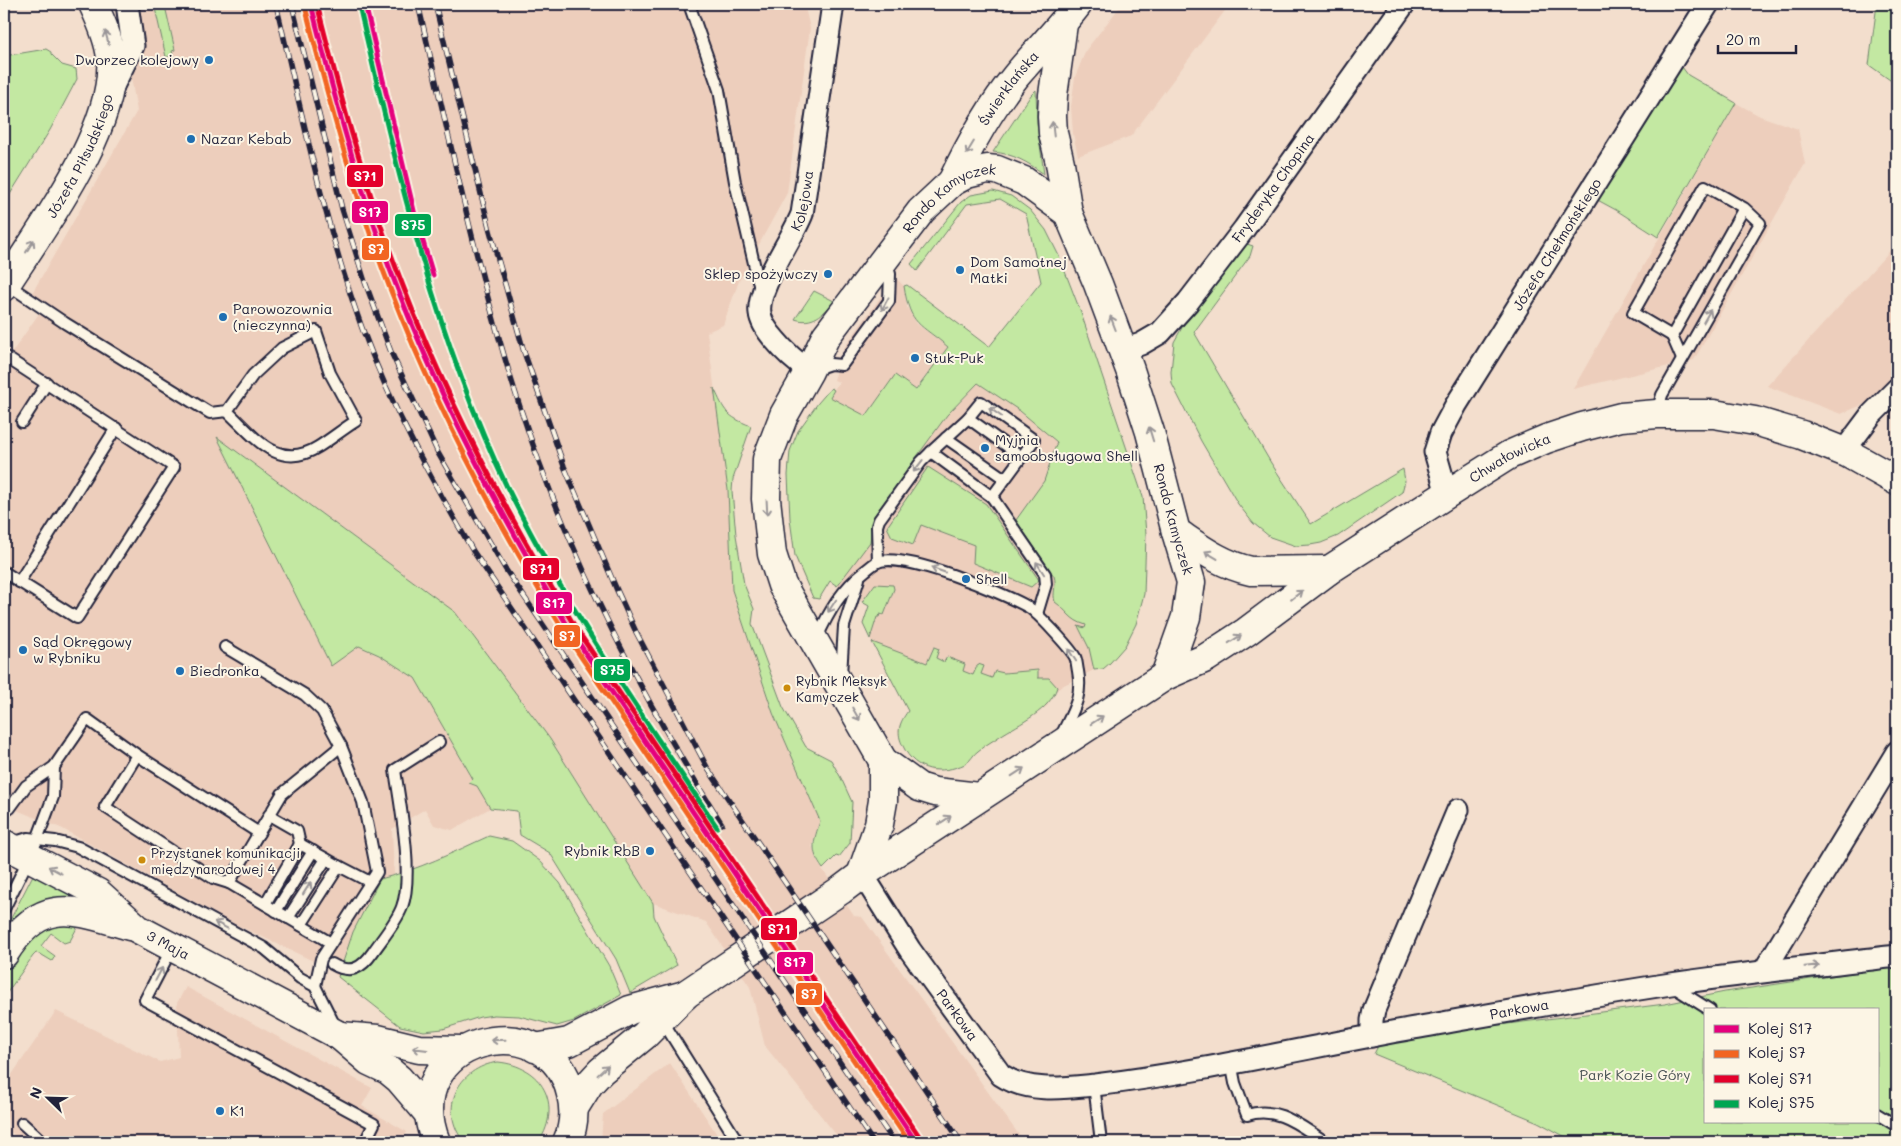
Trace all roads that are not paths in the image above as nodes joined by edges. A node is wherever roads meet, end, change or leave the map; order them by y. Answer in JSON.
{"nodes":[{"id":1,"x":127,"y":4,"type":"edge"},
{"id":2,"x":689,"y":4,"type":"edge"},
{"id":3,"x":834,"y":4,"type":"edge"},
{"id":4,"x":1404,"y":4,"type":"edge"},
{"id":5,"x":1708,"y":4,"type":"edge"},
{"id":6,"x":95,"y":7,"type":"edge"},
{"id":7,"x":1071,"y":14,"type":"edge"},
{"id":8,"x":106,"y":102,"type":"junction"},
{"id":9,"x":952,"y":182,"type":"junction"},
{"id":10,"x":1744,"y":208,"type":"junction"},
{"id":11,"x":1068,"y":213,"type":"junction"},
{"id":12,"x":5,"y":285,"type":"edge"},
{"id":13,"x":762,"y":295,"type":"junction"},
{"id":14,"x":1672,"y":336,"type":"junction"},
{"id":15,"x":1123,"y":350,"type":"junction"},
{"id":16,"x":4,"y":356,"type":"edge"},
{"id":17,"x":1682,"y":359,"type":"junction"},
{"id":18,"x":809,"y":371,"type":"junction"},
{"id":19,"x":47,"y":384,"type":"junction"},
{"id":20,"x":1897,"y":389,"type":"edge"},
{"id":21,"x":227,"y":411,"type":"junction"},
{"id":22,"x":1657,"y":414,"type":"junction"},
{"id":23,"x":968,"y":418,"type":"junction"},
{"id":24,"x":22,"y":422,"type":"dead end"},
{"id":25,"x":116,"y":428,"type":"junction"},
{"id":26,"x":946,"y":438,"type":"junction"},
{"id":27,"x":1844,"y":451,"type":"junction"},
{"id":28,"x":931,"y":452,"type":"junction"},
{"id":29,"x":1022,"y":457,"type":"junction"},
{"id":30,"x":1005,"y":479,"type":"junction"},
{"id":31,"x":1897,"y":481,"type":"edge"},
{"id":32,"x":1447,"y":494,"type":"junction"},
{"id":33,"x":992,"y":498,"type":"junction"},
{"id":34,"x":1176,"y":532,"type":"junction"},
{"id":35,"x":878,"y":562,"type":"junction"},
{"id":36,"x":1329,"y":570,"type":"junction"},
{"id":37,"x":4,"y":572,"type":"edge"},
{"id":38,"x":860,"y":576,"type":"junction"},
{"id":39,"x":19,"y":582,"type":"junction"},
{"id":40,"x":1037,"y":614,"type":"junction"},
{"id":41,"x":815,"y":643,"type":"junction"},
{"id":42,"x":226,"y":648,"type":"dead end"},
{"id":43,"x":1165,"y":676,"type":"junction"},
{"id":44,"x":840,"y":687,"type":"junction"},
{"id":45,"x":439,"y":742,"type":"dead end"},
{"id":46,"x":341,"y":746,"type":"junction"},
{"id":47,"x":1056,"y":747,"type":"junction"},
{"id":48,"x":1897,"y":752,"type":"edge"},
{"id":49,"x":137,"y":755,"type":"junction"},
{"id":50,"x":883,"y":761,"type":"junction"},
{"id":51,"x":54,"y":767,"type":"junction"},
{"id":52,"x":979,"y":797,"type":"junction"},
{"id":53,"x":1458,"y":810,"type":"dead end"},
{"id":54,"x":4,"y":812,"type":"edge"},
{"id":55,"x":269,"y":815,"type":"junction"},
{"id":56,"x":260,"y":833,"type":"junction"},
{"id":57,"x":4,"y":844,"type":"edge"},
{"id":58,"x":300,"y":844,"type":"junction"},
{"id":59,"x":33,"y":848,"type":"junction"},
{"id":60,"x":313,"y":851,"type":"junction"},
{"id":61,"x":326,"y":859,"type":"junction"},
{"id":62,"x":339,"y":866,"type":"junction"},
{"id":63,"x":861,"y":875,"type":"junction"},
{"id":64,"x":229,"y":882,"type":"junction"},
{"id":65,"x":370,"y":882,"type":"junction"},
{"id":66,"x":265,"y":904,"type":"junction"},
{"id":67,"x":4,"y":909,"type":"edge"},
{"id":68,"x":276,"y":911,"type":"junction"},
{"id":69,"x":288,"y":918,"type":"junction"},
{"id":70,"x":301,"y":925,"type":"junction"},
{"id":71,"x":138,"y":929,"type":"junction"},
{"id":72,"x":331,"y":943,"type":"junction"},
{"id":73,"x":173,"y":947,"type":"junction"},
{"id":74,"x":4,"y":954,"type":"edge"},
{"id":75,"x":1897,"y":956,"type":"edge"},
{"id":76,"x":332,"y":964,"type":"dead end"},
{"id":77,"x":1764,"y":971,"type":"junction"},
{"id":78,"x":1669,"y":984,"type":"junction"},
{"id":79,"x":315,"y":986,"type":"junction"},
{"id":80,"x":686,"y":994,"type":"junction"},
{"id":81,"x":1707,"y":1008,"type":"edge"},
{"id":82,"x":662,"y":1019,"type":"junction"},
{"id":83,"x":340,"y":1036,"type":"junction"},
{"id":84,"x":1372,"y":1036,"type":"junction"},
{"id":85,"x":535,"y":1048,"type":"junction"},
{"id":86,"x":462,"y":1050,"type":"junction"},
{"id":87,"x":1231,"y":1062,"type":"junction"},
{"id":88,"x":1094,"y":1085,"type":"junction"},
{"id":89,"x":574,"y":1108,"type":"junction"},
{"id":90,"x":1878,"y":1115,"type":"edge"},
{"id":91,"x":22,"y":1124,"type":"dead end"},
{"id":92,"x":1897,"y":1126,"type":"edge"},
{"id":93,"x":431,"y":1132,"type":"edge"},
{"id":94,"x":568,"y":1141,"type":"edge"},
{"id":95,"x":43,"y":1142,"type":"edge"},
{"id":96,"x":365,"y":1142,"type":"edge"},
{"id":97,"x":738,"y":1142,"type":"edge"},
{"id":98,"x":1101,"y":1142,"type":"edge"},
{"id":99,"x":1326,"y":1142,"type":"edge"}],
"edges":[{"from":1,"to":8,"type":"street"},
{"from":2,"to":13,"type":"lane"},
{"from":3,"to":13,"type":"street","name":"Kolejowa"},
{"from":4,"to":15,"type":"street","name":"Fryderyka Chopina"},
{"from":5,"to":32,"type":"street","name":"Józefa Chełmońskiego"},
{"from":8,"to":6,"type":"main road","name":"Józefa Piłsudskiego","one_way":true},
{"from":7,"to":9,"type":"main road","name":"Świerklańska","one_way":true},
{"from":11,"to":7,"type":"main road","one_way":true},
{"from":12,"to":8,"type":"main road","name":"Józefa Piłsudskiego","one_way":true},
{"from":9,"to":11,"type":"main road","name":"Rondo Kamyczek"},
{"from":9,"to":18,"type":"main road","name":"Rondo Kamyczek","one_way":true},
{"from":10,"to":14,"type":"lane"},
{"from":10,"to":14,"type":"lane"},
{"from":17,"to":10,"type":"lane","one_way":true},
{"from":15,"to":11,"type":"main road","name":"Rondo Kamyczek","one_way":true},
{"from":12,"to":21,"type":"lane"},
{"from":13,"to":18,"type":"street","name":"Kolejowa"},
{"from":14,"to":17,"type":"lane"},
{"from":34,"to":15,"type":"main road","name":"Rondo Kamyczek","one_way":true},
{"from":16,"to":19,"type":"lane"},
{"from":17,"to":22,"type":"lane"},
{"from":18,"to":41,"type":"main road","name":"Rondo Kamyczek","one_way":true},
{"from":19,"to":24,"type":"lane"},
{"from":19,"to":25,"type":"lane"},
{"from":20,"to":27,"type":"street"},
{"from":21,"to":21,"type":"lane"},
{"from":22,"to":27,"type":"main road","name":"Chwałowicka"},
{"from":22,"to":32,"type":"main road","name":"Chwałowicka"},
{"from":23,"to":26,"type":"lane"},
{"from":23,"to":29,"type":"lane"},
{"from":29,"to":23,"type":"lane","one_way":true},
{"from":25,"to":39,"type":"lane"},
{"from":25,"to":39,"type":"lane"},
{"from":26,"to":28,"type":"lane"},
{"from":26,"to":30,"type":"lane"},
{"from":27,"to":31,"type":"main road","name":"Chwałowicka"},
{"from":28,"to":33,"type":"lane"},
{"from":28,"to":35,"type":"lane","one_way":true},
{"from":29,"to":30,"type":"lane"},
{"from":30,"to":33,"type":"lane"},
{"from":32,"to":36,"type":"main road","name":"Chwałowicka"},
{"from":40,"to":33,"type":"lane","one_way":true},
{"from":36,"to":34,"type":"main road","one_way":true},
{"from":34,"to":43,"type":"main road","name":"Rondo Kamyczek"},
{"from":35,"to":38,"type":"lane"},
{"from":40,"to":35,"type":"lane","one_way":true},
{"from":43,"to":36,"type":"main road","name":"Chwałowicka","one_way":true},
{"from":37,"to":39,"type":"lane"},
{"from":38,"to":41,"type":"lane","one_way":true},
{"from":38,"to":44,"type":"lane"},
{"from":47,"to":40,"type":"lane","one_way":true},
{"from":41,"to":44,"type":"main road","name":"Rondo Kamyczek"},
{"from":42,"to":46,"type":"lane"},
{"from":47,"to":43,"type":"main road","one_way":true},
{"from":44,"to":50,"type":"main road","name":"Rondo Kamyczek","one_way":true},
{"from":45,"to":76,"type":"lane"},
{"from":46,"to":55,"type":"lane"},
{"from":46,"to":65,"type":"lane"},
{"from":52,"to":47,"type":"main road","one_way":true},
{"from":48,"to":77,"type":"street"},
{"from":49,"to":51,"type":"lane"},
{"from":49,"to":56,"type":"lane"},
{"from":49,"to":64,"type":"lane"},
{"from":50,"to":52,"type":"main road","name":"Rondo Kamyczek"},
{"from":50,"to":63,"type":"main road"},
{"from":51,"to":54,"type":"lane"},
{"from":51,"to":59,"type":"lane"},
{"from":63,"to":52,"type":"main road","one_way":true},
{"from":53,"to":84,"type":"street"},
{"from":55,"to":56,"type":"lane"},
{"from":55,"to":58,"type":"lane"},
{"from":56,"to":64,"type":"lane"},
{"from":57,"to":59,"type":"main road","name":"3 Maja"},
{"from":58,"to":60,"type":"lane"},
{"from":58,"to":66,"type":"lane"},
{"from":59,"to":67,"type":"lane"},
{"from":71,"to":59,"type":"main road","name":"3 Maja","one_way":true},
{"from":79,"to":59,"type":"lane","one_way":true},
{"from":60,"to":61,"type":"lane"},
{"from":60,"to":68,"type":"lane"},
{"from":61,"to":62,"type":"lane"},
{"from":69,"to":61,"type":"lane","one_way":true},
{"from":62,"to":65,"type":"lane"},
{"from":62,"to":70,"type":"lane"},
{"from":63,"to":80,"type":"main road"},
{"from":63,"to":88,"type":"street","name":"Parkowa"},
{"from":64,"to":66,"type":"lane"},
{"from":65,"to":72,"type":"lane"},
{"from":66,"to":68,"type":"lane"},
{"from":68,"to":69,"type":"lane"},
{"from":69,"to":70,"type":"lane"},
{"from":70,"to":72,"type":"lane"},
{"from":71,"to":73,"type":"main road","name":"3 Maja"},
{"from":71,"to":74,"type":"main road"},
{"from":72,"to":79,"type":"lane"},
{"from":73,"to":83,"type":"main road","name":"3 Maja"},
{"from":96,"to":73,"type":"lane","one_way":true},
{"from":77,"to":75,"type":"street","name":"Parkowa","one_way":true},
{"from":77,"to":78,"type":"street","name":"Parkowa"},
{"from":78,"to":81,"type":"lane"},
{"from":78,"to":84,"type":"street","name":"Parkowa"},
{"from":79,"to":83,"type":"lane"},
{"from":80,"to":82,"type":"main road"},
{"from":80,"to":85,"type":"main road"},
{"from":89,"to":82,"type":"main road","one_way":true},
{"from":82,"to":97,"type":"lane"},
{"from":86,"to":83,"type":"main road","name":"3 Maja","one_way":true},
{"from":83,"to":93,"type":"main road","name":"3 Maja"},
{"from":84,"to":87,"type":"street","name":"Parkowa"},
{"from":85,"to":86,"type":"main road","one_way":true},
{"from":85,"to":89,"type":"main road"},
{"from":86,"to":93,"type":"main road"},
{"from":87,"to":88,"type":"street","name":"Parkowa"},
{"from":87,"to":99,"type":"lane"},
{"from":88,"to":98,"type":"lane"},
{"from":89,"to":94,"type":"main road"},
{"from":90,"to":92,"type":"lane"},
{"from":91,"to":95,"type":"lane"}]}
